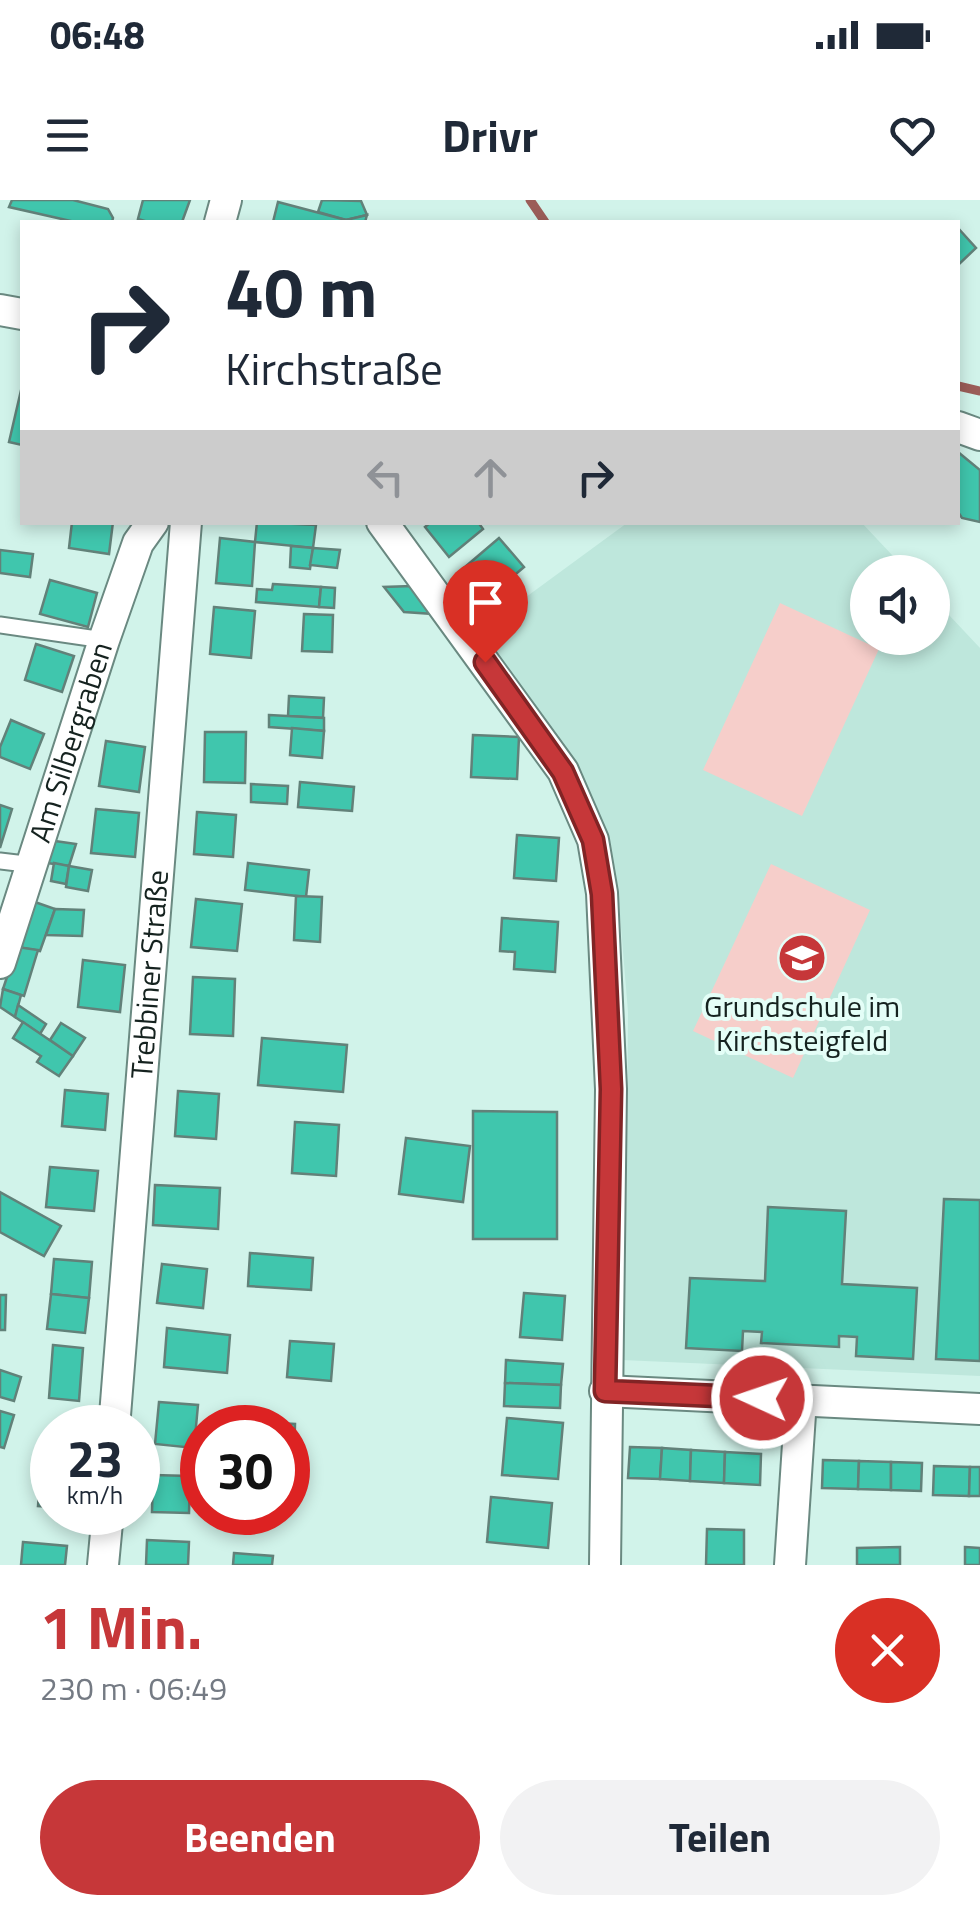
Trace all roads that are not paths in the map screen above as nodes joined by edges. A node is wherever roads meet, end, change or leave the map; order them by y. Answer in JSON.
{"nodes":[{"id":1,"x":151,"y":525,"type":"edge"},
{"id":2,"x":186,"y":525,"type":"edge"},
{"id":3,"x":384,"y":525,"type":"edge"},
{"id":4,"x":0,"y":625,"type":"edge"},
{"id":5,"x":104,"y":640,"type":"junction"},
{"id":6,"x":0,"y":861,"type":"edge"},
{"id":7,"x":34,"y":866,"type":"junction"},
{"id":8,"x":2,"y":953,"type":"edge"},
{"id":9,"x":605,"y":1391,"type":"junction"},
{"id":10,"x":801,"y":1400,"type":"junction"},
{"id":11,"x":116,"y":1405,"type":"edge"},
{"id":12,"x":980,"y":1409,"type":"edge"},
{"id":13,"x":106,"y":1535,"type":"edge"},
{"id":14,"x":103,"y":1565,"type":"edge"},
{"id":15,"x":605,"y":1565,"type":"edge"},
{"id":16,"x":790,"y":1565,"type":"edge"}],
"edges":[{"from":1,"to":5,"type":"street","name":"Am Silbergraben"},
{"from":2,"to":11,"type":"street","name":"Trebbiner Straße"},
{"from":3,"to":9,"type":"street"},
{"from":4,"to":5,"type":"lane"},
{"from":5,"to":7,"type":"street","name":"Am Silbergraben"},
{"from":6,"to":7,"type":"lane"},
{"from":7,"to":8,"type":"street","name":"Am Silbergraben"},
{"from":9,"to":10,"type":"street"},
{"from":9,"to":15,"type":"street"},
{"from":10,"to":12,"type":"street"},
{"from":10,"to":16,"type":"street"},
{"from":13,"to":14,"type":"street"}]}
